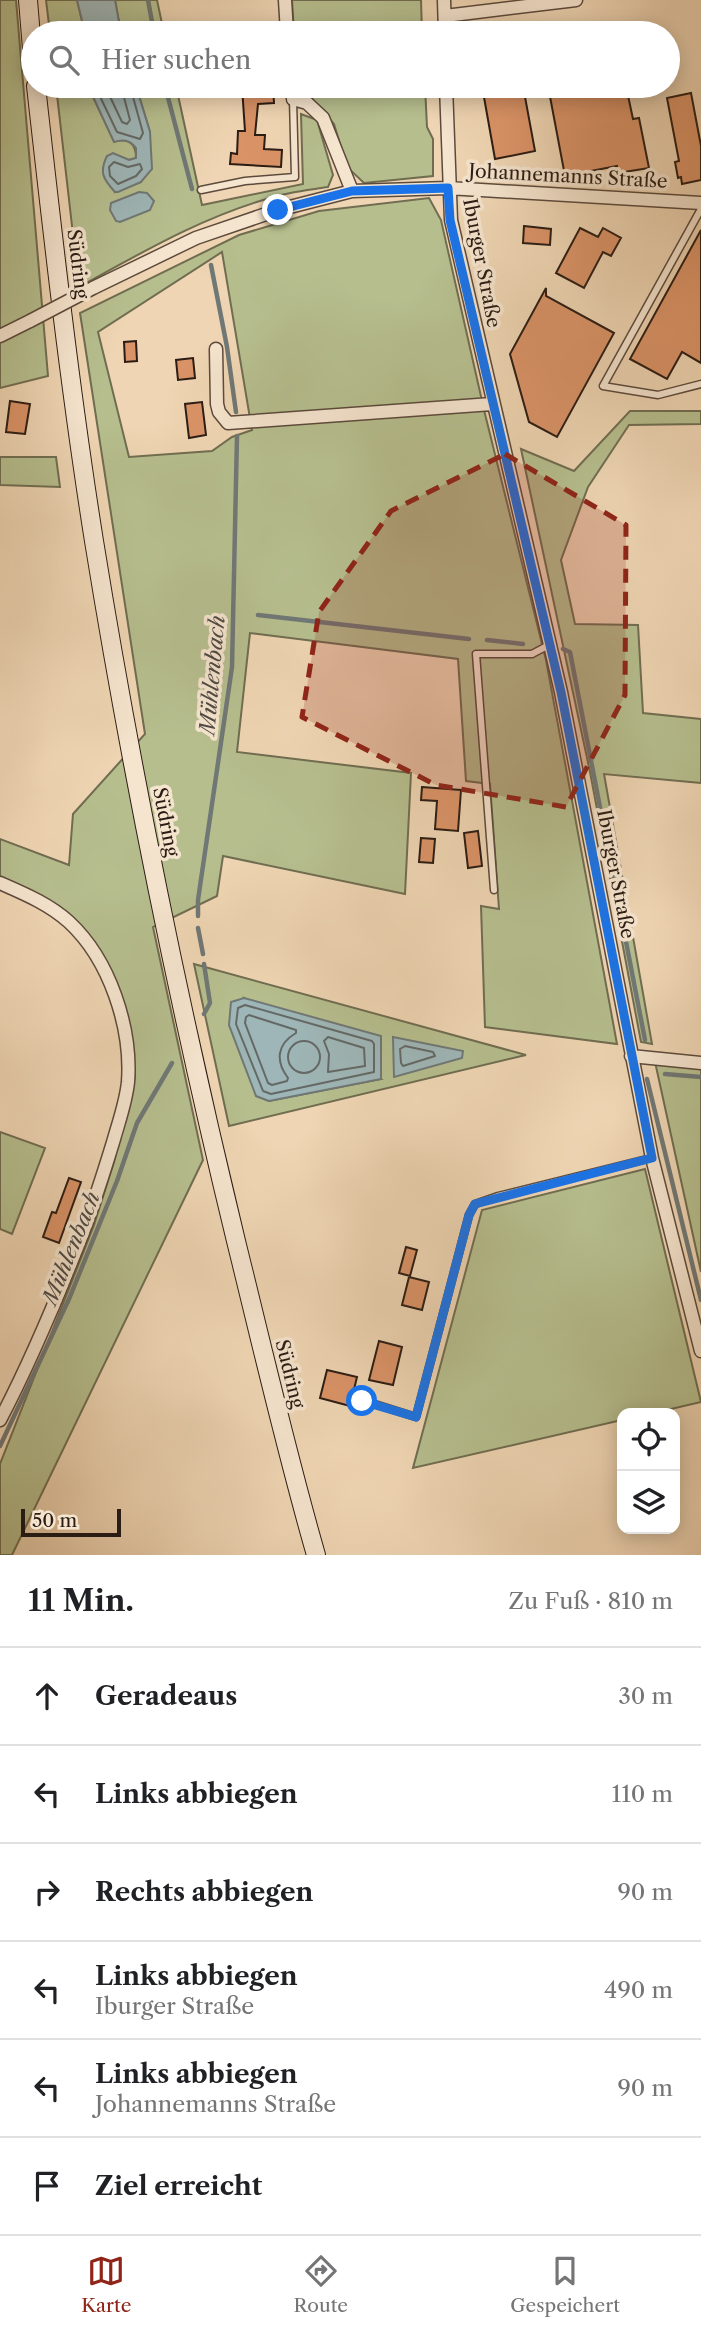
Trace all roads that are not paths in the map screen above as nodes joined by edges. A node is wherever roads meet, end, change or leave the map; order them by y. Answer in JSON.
{"nodes":[{"id":1,"x":28,"y":0,"type":"edge"},
{"id":2,"x":285,"y":0,"type":"edge"},
{"id":3,"x":444,"y":0,"type":"edge"},
{"id":4,"x":576,"y":0,"type":"edge"},
{"id":5,"x":445,"y":16,"type":"junction"},
{"id":6,"x":30,"y":21,"type":"edge"},
{"id":7,"x":286,"y":21,"type":"edge"},
{"id":8,"x":445,"y":21,"type":"edge"},
{"id":9,"x":37,"y":98,"type":"edge"},
{"id":10,"x":292,"y":98,"type":"edge"},
{"id":11,"x":300,"y":98,"type":"edge"},
{"id":12,"x":446,"y":98,"type":"edge"},
{"id":13,"x":448,"y":188,"type":"junction"},
{"id":14,"x":201,"y":190,"type":"dead end"},
{"id":15,"x":352,"y":191,"type":"junction"},
{"id":16,"x":701,"y":204,"type":"edge"},
{"id":17,"x":701,"y":209,"type":"edge"},
{"id":18,"x":0,"y":336,"type":"edge"},
{"id":19,"x":216,"y":349,"type":"dead end"},
{"id":20,"x":701,"y":384,"type":"edge"},
{"id":21,"x":492,"y":404,"type":"junction"},
{"id":22,"x":550,"y":644,"type":"junction"},
{"id":23,"x":0,"y":884,"type":"edge"},
{"id":24,"x":494,"y":890,"type":"dead end"},
{"id":25,"x":631,"y":1056,"type":"junction"},
{"id":26,"x":701,"y":1063,"type":"edge"},
{"id":27,"x":652,"y":1158,"type":"junction"},
{"id":28,"x":701,"y":1351,"type":"edge"},
{"id":29,"x":362,"y":1401,"type":"dead end"},
{"id":30,"x":0,"y":1420,"type":"edge"},
{"id":31,"x":316,"y":1555,"type":"edge"}],
"edges":[{"from":1,"to":6,"type":"main road"},
{"from":2,"to":7,"type":"street"},
{"from":3,"to":5,"type":"street"},
{"from":4,"to":5,"type":"street"},
{"from":5,"to":8,"type":"street"},
{"from":9,"to":31,"type":"main road","name":"Südring"},
{"from":10,"to":14,"type":"lane"},
{"from":11,"to":15,"type":"street"},
{"from":12,"to":13,"type":"street","name":"Iburger Straße"},
{"from":13,"to":15,"type":"street","name":"Johannemanns Straße"},
{"from":13,"to":16,"type":"street","name":"Johannemanns Straße"},
{"from":13,"to":21,"type":"street","name":"Iburger Straße"},
{"from":15,"to":18,"type":"street","name":"Johannemanns Straße","bridge":true},
{"from":17,"to":20,"type":"lane"},
{"from":19,"to":21,"type":"street"},
{"from":21,"to":22,"type":"street","name":"Iburger Straße"},
{"from":22,"to":24,"type":"lane"},
{"from":22,"to":25,"type":"street","name":"Iburger Straße"},
{"from":23,"to":30,"type":"street"},
{"from":25,"to":26,"type":"street"},
{"from":25,"to":27,"type":"street","name":"Iburger Straße"},
{"from":27,"to":28,"type":"street","name":"Iburger Straße"},
{"from":27,"to":29,"type":"lane"}]}
